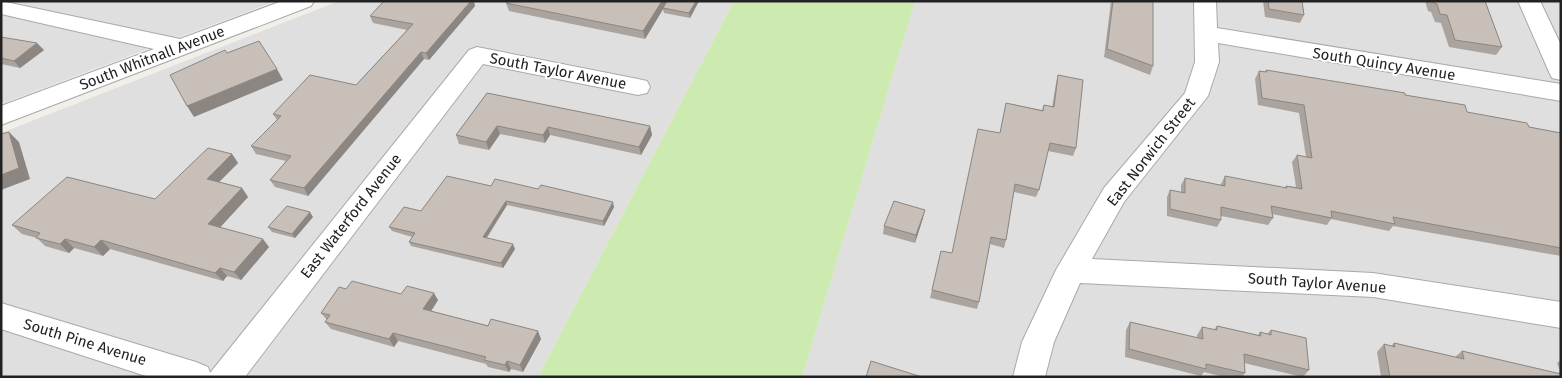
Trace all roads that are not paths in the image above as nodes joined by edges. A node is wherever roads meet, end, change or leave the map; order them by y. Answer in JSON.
{"nodes":[{"id":1,"x":303,"y":1,"type":"edge"},
{"id":2,"x":1205,"y":1,"type":"edge"},
{"id":3,"x":1529,"y":1,"type":"edge"},
{"id":4,"x":1,"y":7,"type":"edge"},
{"id":5,"x":1207,"y":34,"type":"junction"},
{"id":6,"x":180,"y":47,"type":"junction"},
{"id":7,"x":477,"y":55,"type":"joint"},
{"id":8,"x":1561,"y":72,"type":"edge"},
{"id":9,"x":638,"y":87,"type":"dead end"},
{"id":10,"x":1561,"y":93,"type":"edge"},
{"id":11,"x":1,"y":116,"type":"edge"},
{"id":12,"x":1071,"y":270,"type":"junction"},
{"id":13,"x":1561,"y":315,"type":"edge"},
{"id":14,"x":1,"y":316,"type":"edge"},
{"id":15,"x":196,"y":377,"type":"edge"},
{"id":16,"x":225,"y":377,"type":"edge"},
{"id":17,"x":1029,"y":377,"type":"edge"}],
"edges":[{"from":1,"to":6,"type":"street","name":"South Whitnall Avenue"},
{"from":2,"to":5,"type":"street","name":"East Norwich Street"},
{"from":3,"to":8,"type":"street"},
{"from":4,"to":6,"type":"street"},
{"from":5,"to":10,"type":"street","name":"South Quincy Avenue"},
{"from":5,"to":12,"type":"street","name":"East Norwich Street"},
{"from":6,"to":11,"type":"street","name":"South Whitnall Avenue"},
{"from":7,"to":9,"type":"street","name":"South Taylor Avenue"},
{"from":7,"to":16,"type":"street","name":"East Waterford Avenue"},
{"from":12,"to":13,"type":"street","name":"South Taylor Avenue"},
{"from":12,"to":17,"type":"street","name":"East Norwich Street"},
{"from":14,"to":15,"type":"street","name":"South Pine Avenue"}]}
